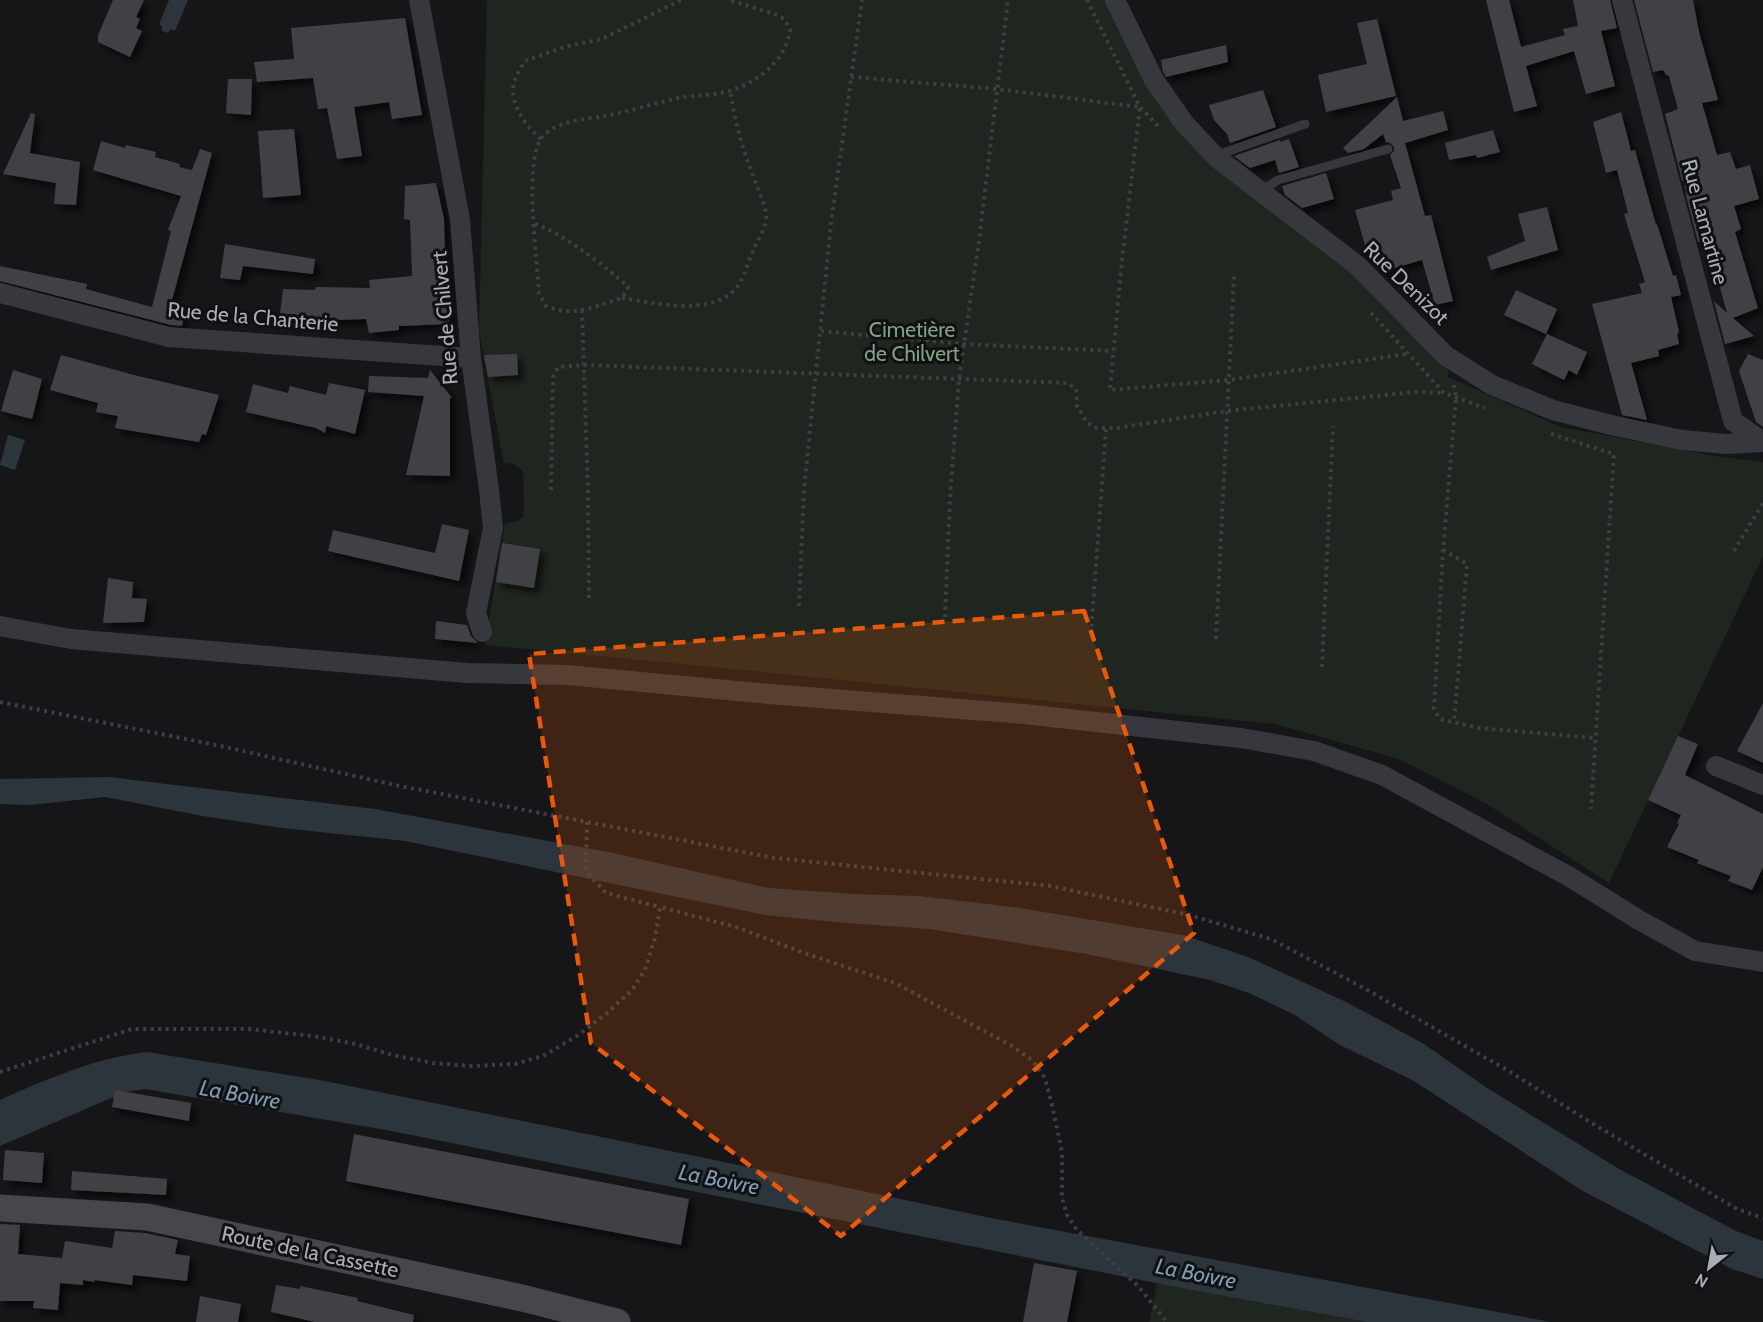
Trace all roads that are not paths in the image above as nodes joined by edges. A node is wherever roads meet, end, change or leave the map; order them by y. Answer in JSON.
{"nodes":[{"id":1,"x":419,"y":0,"type":"edge"},
{"id":2,"x":1114,"y":0,"type":"edge"},
{"id":3,"x":1622,"y":0,"type":"edge"},
{"id":4,"x":1305,"y":124,"type":"dead end"},
{"id":5,"x":1388,"y":149,"type":"dead end"},
{"id":6,"x":1217,"y":158,"type":"junction"},
{"id":7,"x":1260,"y":192,"type":"junction"},
{"id":8,"x":0,"y":293,"type":"edge"},
{"id":9,"x":471,"y":358,"type":"junction"},
{"id":10,"x":1763,"y":442,"type":"edge"},
{"id":11,"x":0,"y":626,"type":"edge"},
{"id":12,"x":482,"y":632,"type":"dead end"},
{"id":13,"x":1716,"y":766,"type":"dead end"},
{"id":14,"x":1763,"y":785,"type":"edge"},
{"id":15,"x":1763,"y":962,"type":"edge"},
{"id":16,"x":0,"y":1208,"type":"edge"},
{"id":17,"x":616,"y":1322,"type":"edge"}],
"edges":[{"from":1,"to":9,"type":"street","name":"Rue de Chilvert"},
{"from":2,"to":6,"type":"street","name":"Rue Denizot"},
{"from":3,"to":10,"type":"street","name":"Rue Lamartine"},
{"from":4,"to":6,"type":"lane"},
{"from":5,"to":7,"type":"lane"},
{"from":6,"to":7,"type":"street","name":"Rue Denizot"},
{"from":7,"to":10,"type":"street","name":"Rue Denizot"},
{"from":8,"to":9,"type":"street","name":"Rue de la Chanterie"},
{"from":9,"to":12,"type":"street","name":"Rue de Chilvert"},
{"from":11,"to":15,"type":"street"},
{"from":13,"to":14,"type":"street"},
{"from":16,"to":17,"type":"street","name":"Route de la Cassette"}]}
